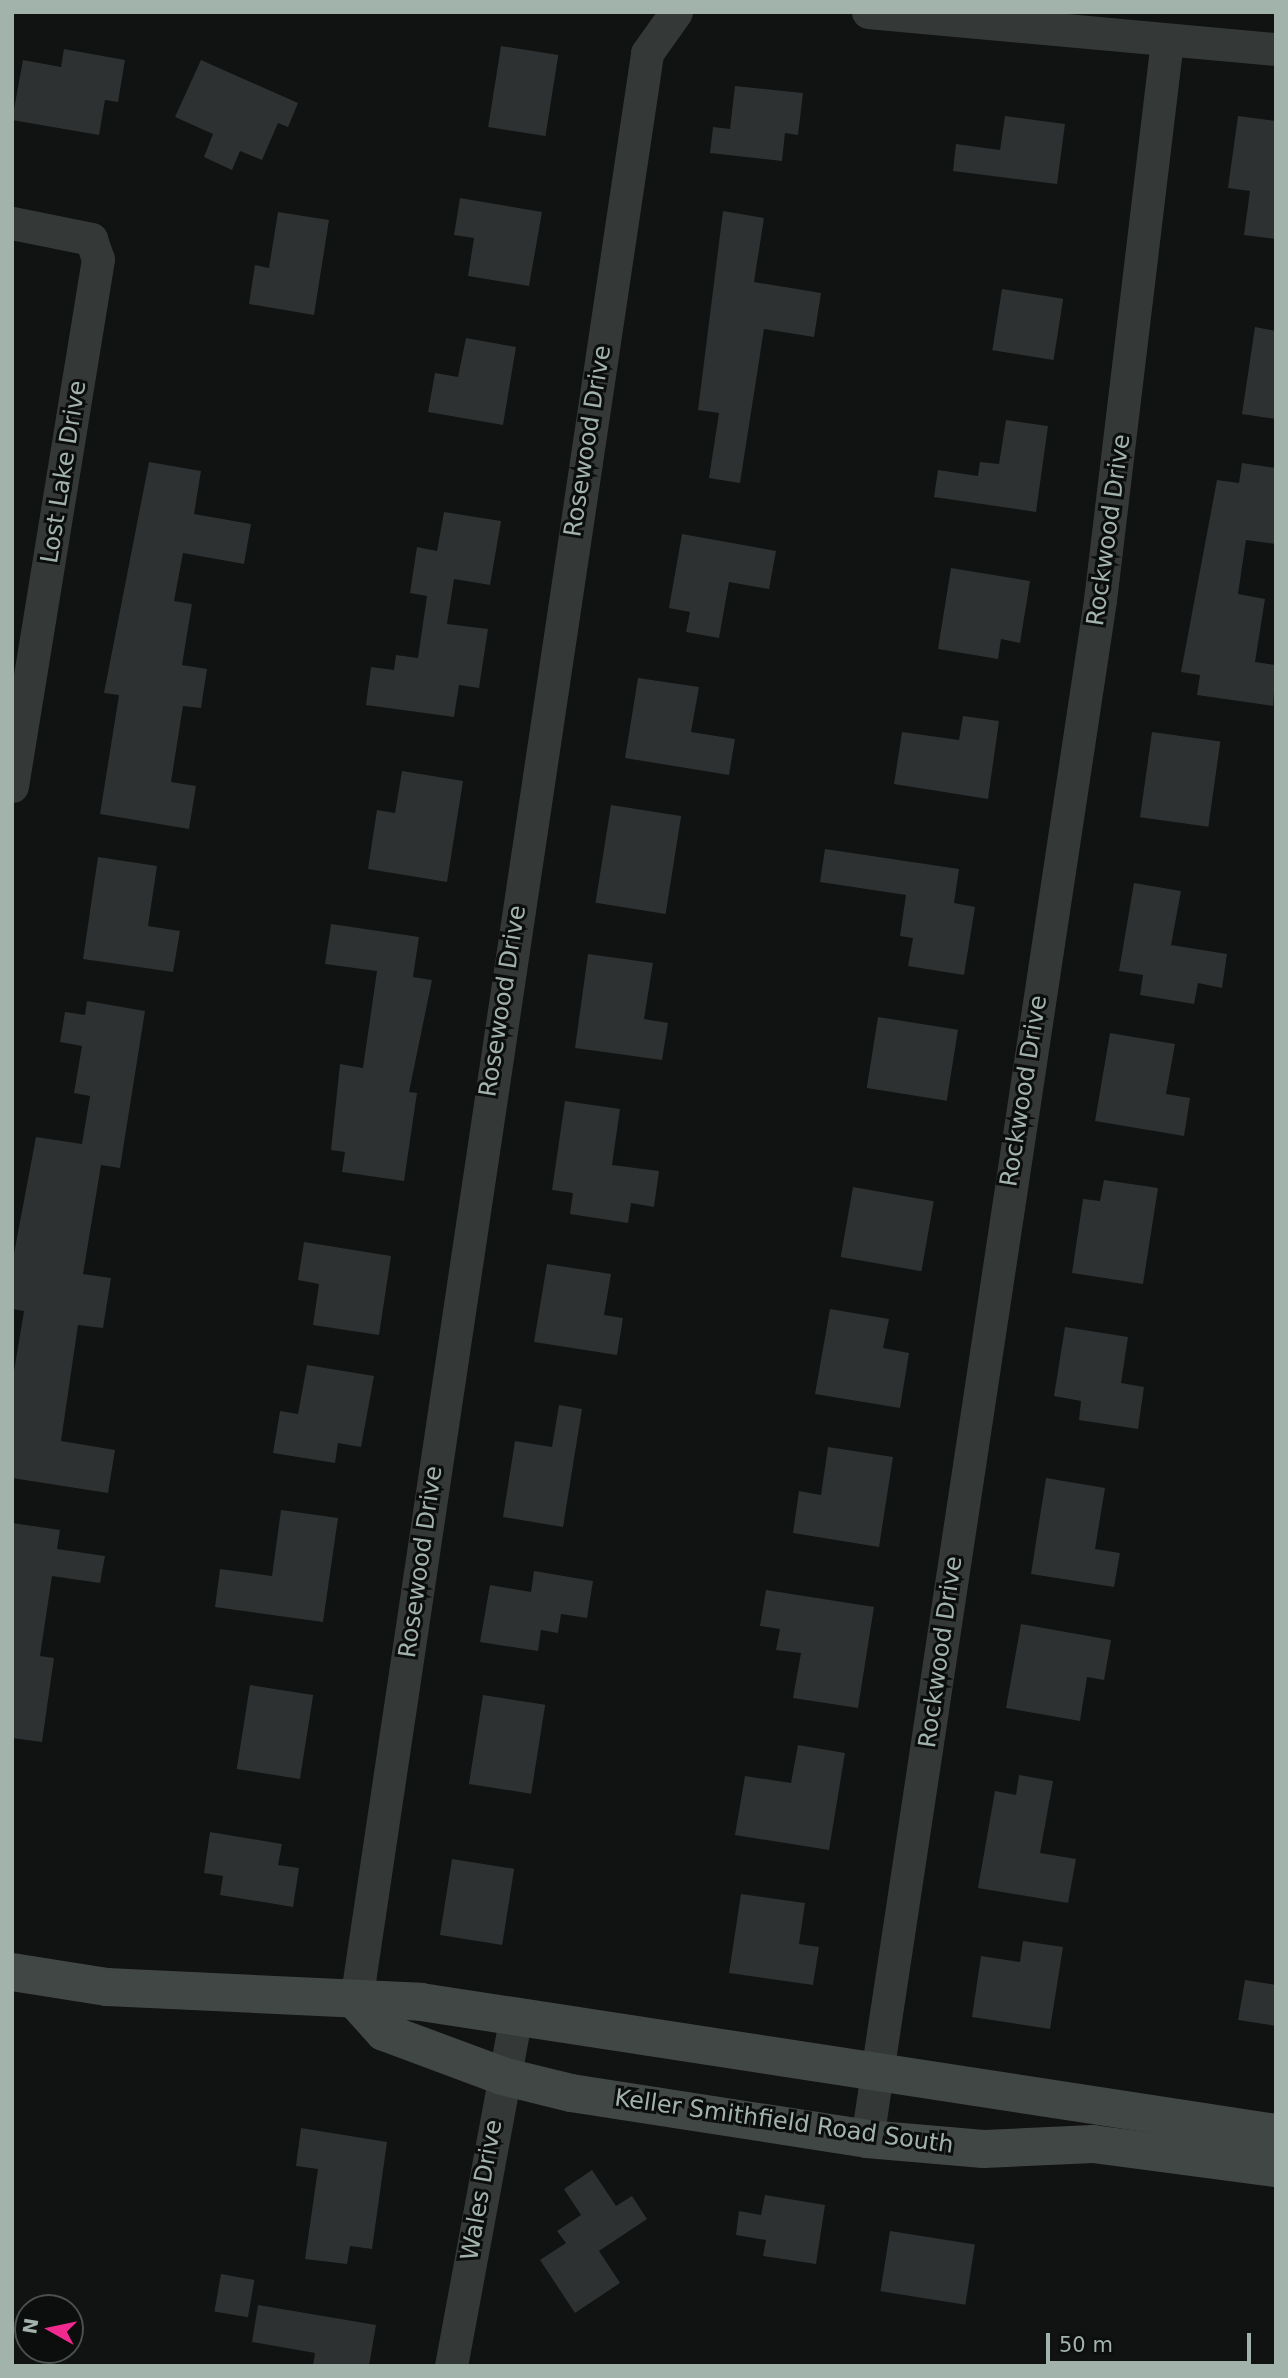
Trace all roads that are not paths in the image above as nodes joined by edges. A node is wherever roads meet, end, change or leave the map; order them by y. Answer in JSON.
{"nodes":[{"id":1,"x":676,"y":12,"type":"edge"},
{"id":2,"x":869,"y":12,"type":"edge"},
{"id":3,"x":1167,"y":41,"type":"junction"},
{"id":4,"x":1276,"y":49,"type":"edge"},
{"id":5,"x":12,"y":223,"type":"edge"},
{"id":6,"x":12,"y":786,"type":"edge"},
{"id":7,"x":12,"y":1972,"type":"edge"},
{"id":8,"x":356,"y":2001,"type":"junction"},
{"id":9,"x":516,"y":2014,"type":"junction"},
{"id":10,"x":879,"y":2070,"type":"junction"},
{"id":11,"x":502,"y":2076,"type":"junction"},
{"id":12,"x":1276,"y":2133,"type":"edge"},
{"id":13,"x":867,"y":2138,"type":"junction"},
{"id":14,"x":1276,"y":2168,"type":"edge"},
{"id":15,"x":451,"y":2366,"type":"edge"}],
"edges":[{"from":1,"to":8,"type":"street","name":"Rosewood Drive"},
{"from":2,"to":3,"type":"street"},
{"from":3,"to":4,"type":"street"},
{"from":3,"to":10,"type":"street","name":"Rockwood Drive"},
{"from":5,"to":6,"type":"street","name":"Lost Lake Drive"},
{"from":7,"to":8,"type":"main road"},
{"from":8,"to":9,"type":"main road"},
{"from":8,"to":11,"type":"main road","name":"Keller Smithfield Road South"},
{"from":9,"to":10,"type":"main road"},
{"from":9,"to":11,"type":"street","name":"Wales Drive"},
{"from":10,"to":12,"type":"main road"},
{"from":10,"to":13,"type":"street","name":"Rockwood Drive"},
{"from":11,"to":13,"type":"main road","name":"Keller Smithfield Road South"},
{"from":11,"to":15,"type":"street","name":"Wales Drive"},
{"from":13,"to":14,"type":"main road","name":"Keller Smithfield Road South"}]}
